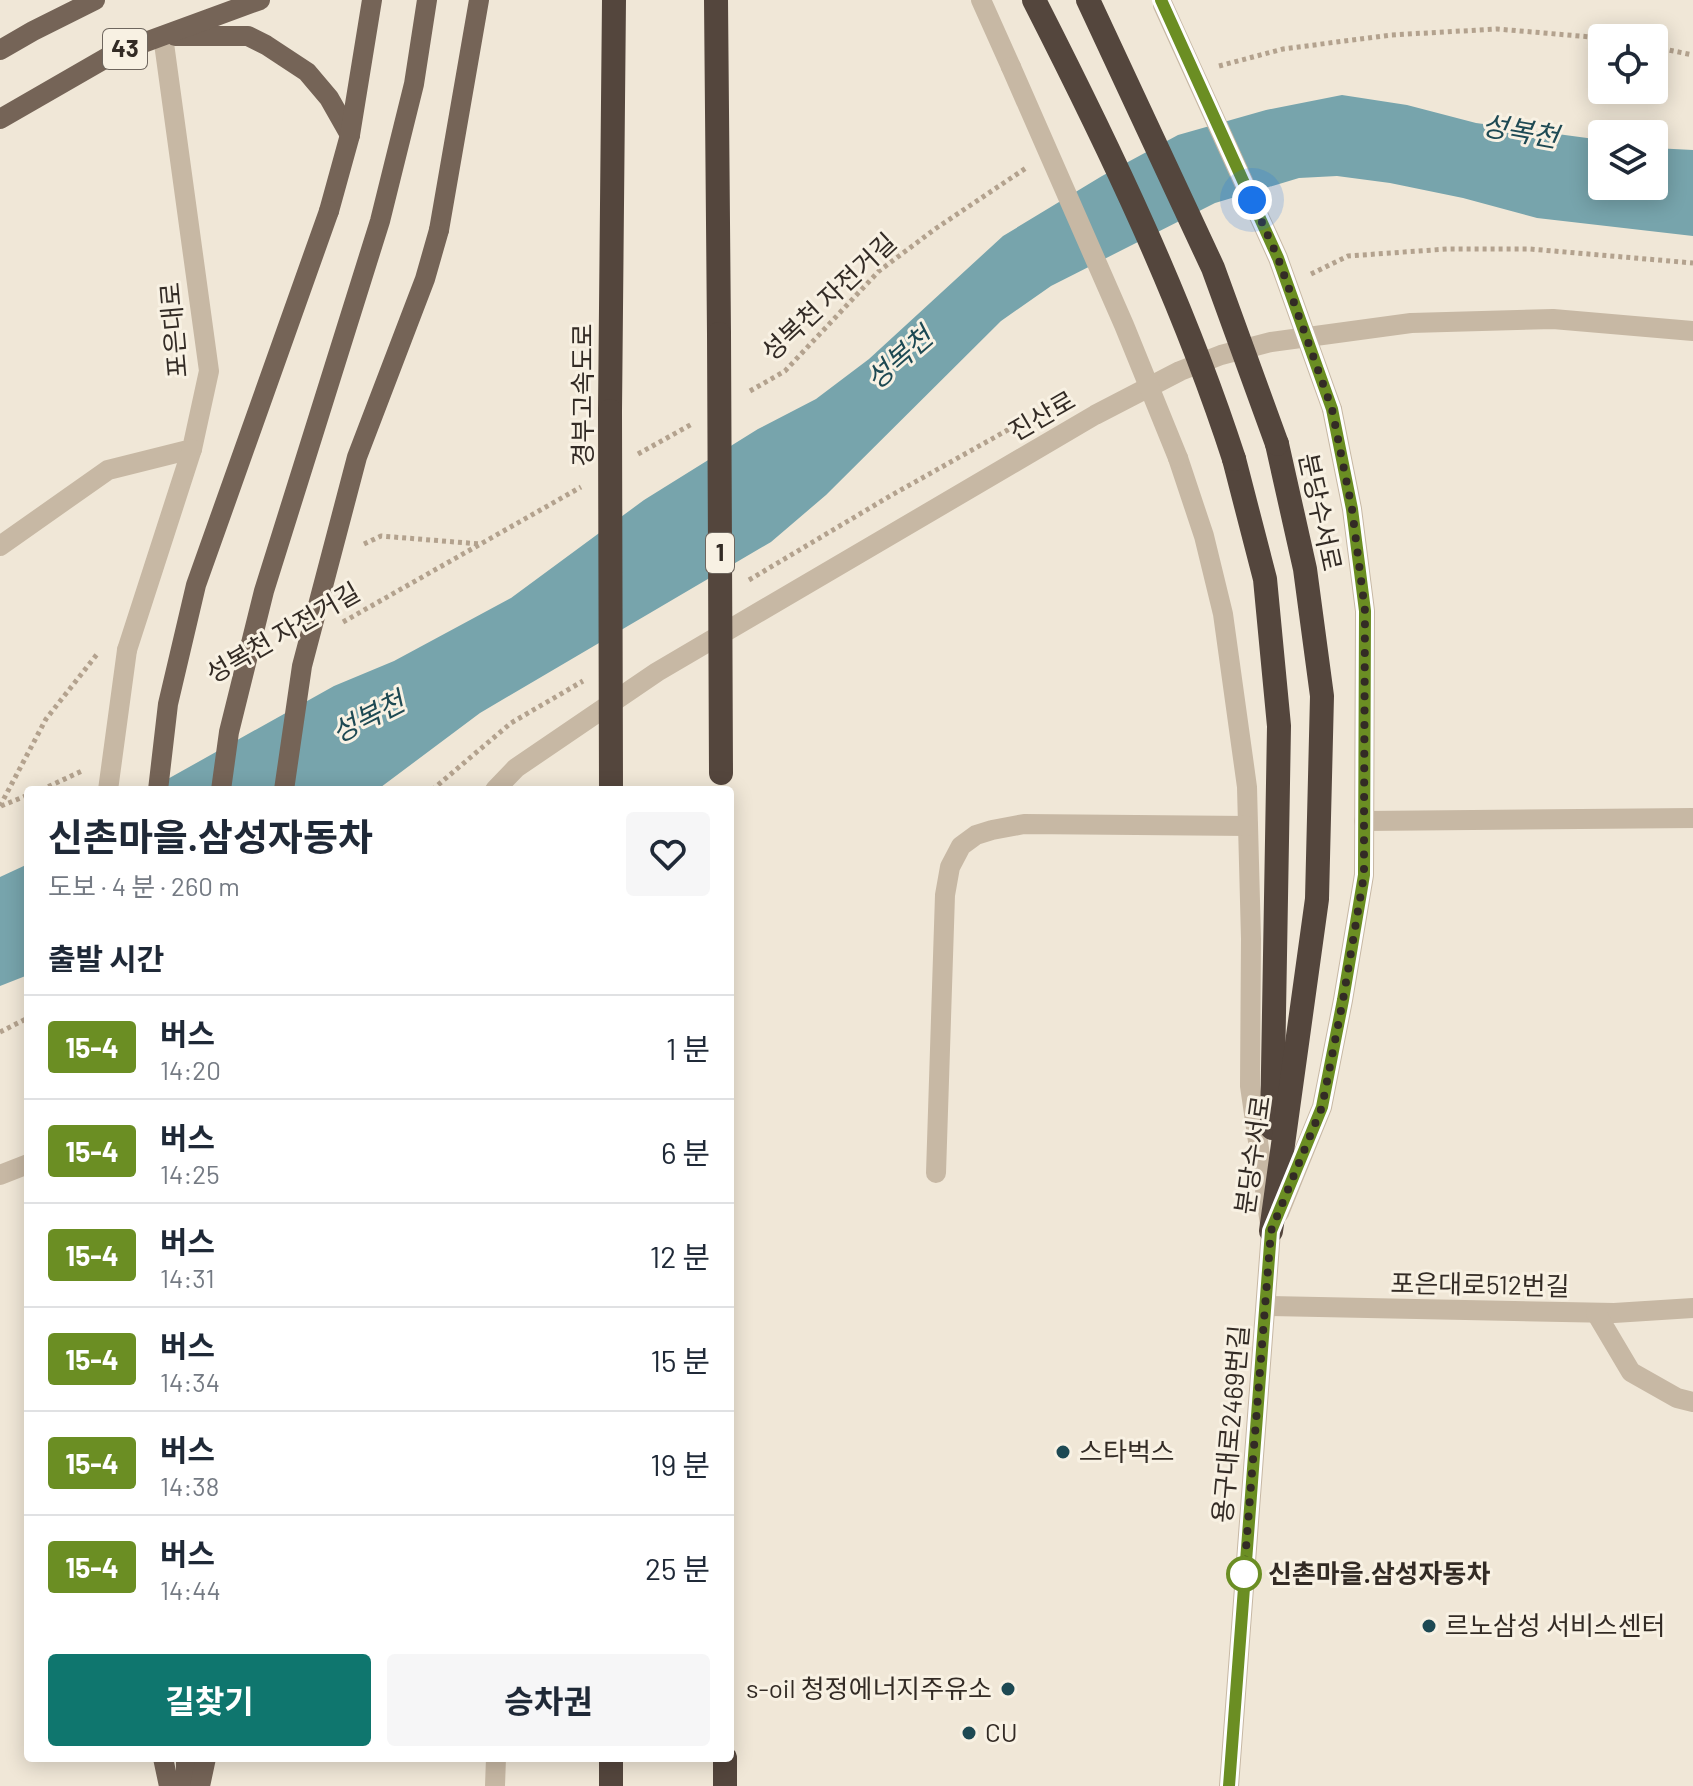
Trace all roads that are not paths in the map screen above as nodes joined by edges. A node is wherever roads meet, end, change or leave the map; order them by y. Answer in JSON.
{"nodes":[{"id":1,"x":95,"y":0,"type":"edge"},
{"id":2,"x":260,"y":0,"type":"edge"},
{"id":3,"x":372,"y":0,"type":"edge"},
{"id":4,"x":427,"y":0,"type":"edge"},
{"id":5,"x":479,"y":0,"type":"edge"},
{"id":6,"x":614,"y":0,"type":"edge"},
{"id":7,"x":716,"y":0,"type":"edge"},
{"id":8,"x":981,"y":0,"type":"edge"},
{"id":9,"x":1034,"y":0,"type":"edge"},
{"id":10,"x":1088,"y":0,"type":"edge"},
{"id":11,"x":1162,"y":3,"type":"edge"},
{"id":12,"x":163,"y":36,"type":"junction"},
{"id":13,"x":0,"y":50,"type":"edge"},
{"id":14,"x":0,"y":119,"type":"edge"},
{"id":15,"x":350,"y":135,"type":"junction"},
{"id":16,"x":1693,"y":331,"type":"edge"},
{"id":17,"x":192,"y":449,"type":"junction"},
{"id":18,"x":0,"y":546,"type":"edge"},
{"id":19,"x":721,"y":782,"type":"edge"},
{"id":20,"x":109,"y":786,"type":"edge"},
{"id":21,"x":158,"y":786,"type":"edge"},
{"id":22,"x":222,"y":786,"type":"edge"},
{"id":23,"x":285,"y":786,"type":"edge"},
{"id":24,"x":499,"y":786,"type":"edge"},
{"id":25,"x":611,"y":786,"type":"edge"},
{"id":26,"x":1693,"y":818,"type":"edge"},
{"id":27,"x":1364,"y":821,"type":"junction"},
{"id":28,"x":1248,"y":826,"type":"junction"},
{"id":29,"x":24,"y":1166,"type":"edge"},
{"id":30,"x":936,"y":1173,"type":"dead end"},
{"id":31,"x":0,"y":1175,"type":"edge"},
{"id":32,"x":1271,"y":1231,"type":"junction"},
{"id":33,"x":1267,"y":1306,"type":"junction"},
{"id":34,"x":1693,"y":1308,"type":"edge"},
{"id":35,"x":1596,"y":1313,"type":"junction"},
{"id":36,"x":1693,"y":1402,"type":"edge"},
{"id":37,"x":164,"y":1762,"type":"edge"},
{"id":38,"x":186,"y":1762,"type":"edge"},
{"id":39,"x":205,"y":1762,"type":"edge"},
{"id":40,"x":496,"y":1762,"type":"edge"},
{"id":41,"x":611,"y":1762,"type":"edge"},
{"id":42,"x":725,"y":1762,"type":"edge"},
{"id":43,"x":169,"y":1786,"type":"edge"},
{"id":44,"x":186,"y":1786,"type":"edge"},
{"id":45,"x":200,"y":1786,"type":"edge"},
{"id":46,"x":495,"y":1786,"type":"edge"},
{"id":47,"x":611,"y":1786,"type":"edge"},
{"id":48,"x":725,"y":1786,"type":"edge"},
{"id":49,"x":1229,"y":1786,"type":"edge"}],
"edges":[{"from":1,"to":13,"type":"main road","number":"43"},
{"from":2,"to":12,"type":"main road","number":"43"},
{"from":3,"to":15,"type":"main road"},
{"from":4,"to":22,"type":"main road","bridge":true},
{"from":5,"to":23,"type":"main road","bridge":true},
{"from":6,"to":25,"type":"highway","name":"경부고속도로","bridge":true},
{"from":7,"to":19,"type":"highway","number":"1","bridge":true},
{"from":8,"to":28,"type":"street","bridge":true},
{"from":9,"to":32,"type":"highway","name":"분당수서로","bridge":true},
{"from":10,"to":32,"type":"highway","name":"분당수서로","bridge":true},
{"from":11,"to":27,"type":"street","bridge":true},
{"from":12,"to":14,"type":"main road","number":"43"},
{"from":12,"to":15,"type":"main road"},
{"from":12,"to":17,"type":"street","name":"포은대로"},
{"from":15,"to":21,"type":"main road","bridge":true},
{"from":16,"to":24,"type":"street","name":"진산로"},
{"from":17,"to":18,"type":"street"},
{"from":17,"to":20,"type":"street","name":"포은대로","bridge":true},
{"from":26,"to":27,"type":"street"},
{"from":27,"to":32,"type":"street"},
{"from":28,"to":30,"type":"street"},
{"from":28,"to":32,"type":"street"},
{"from":29,"to":31,"type":"street"},
{"from":32,"to":33,"type":"street","name":"용구대로2469번길"},
{"from":33,"to":35,"type":"street","name":"포은대로512번길"},
{"from":33,"to":49,"type":"street","name":"용구대로2469번길"},
{"from":34,"to":35,"type":"street","name":"포은대로512번길"},
{"from":35,"to":36,"type":"street"},
{"from":37,"to":43,"type":"main road"},
{"from":38,"to":44,"type":"main road"},
{"from":39,"to":45,"type":"main road"},
{"from":40,"to":46,"type":"street"},
{"from":41,"to":47,"type":"highway"},
{"from":42,"to":48,"type":"highway"}]}
